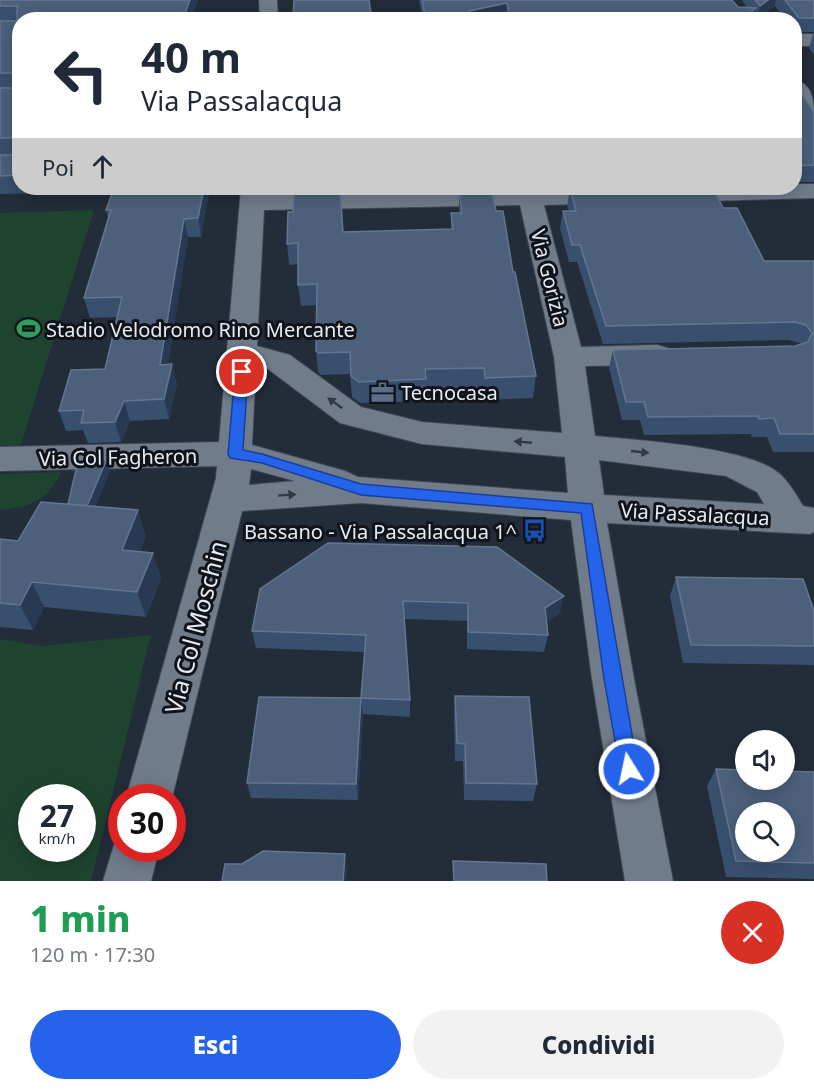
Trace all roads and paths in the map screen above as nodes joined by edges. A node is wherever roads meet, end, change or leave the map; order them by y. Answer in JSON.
{"nodes":[{"id":1,"x":802,"y":96,"type":"edge"},
{"id":2,"x":814,"y":112,"type":"edge"},
{"id":3,"x":253,"y":195,"type":"edge"},
{"id":4,"x":530,"y":195,"type":"edge"},
{"id":5,"x":243,"y":352,"type":"junction"},
{"id":6,"x":684,"y":354,"type":"edge"},
{"id":7,"x":569,"y":357,"type":"junction"},
{"id":8,"x":582,"y":447,"type":"junction"},
{"id":9,"x":235,"y":454,"type":"junction"},
{"id":10,"x":0,"y":459,"type":"edge"},
{"id":11,"x":361,"y":490,"type":"junction"},
{"id":12,"x":228,"y":499,"type":"junction"},
{"id":13,"x":587,"y":508,"type":"junction"},
{"id":14,"x":804,"y":519,"type":"edge"},
{"id":15,"x":153,"y":784,"type":"edge"},
{"id":16,"x":132,"y":862,"type":"edge"},
{"id":17,"x":127,"y":881,"type":"edge"},
{"id":18,"x":650,"y":881,"type":"edge"}],
"edges":[{"from":1,"to":2,"type":"street"},
{"from":3,"to":5,"type":"street","name":"Via Col Moschin"},
{"from":4,"to":7,"type":"street","name":"Via Gorizia"},
{"from":8,"to":5,"type":"street","one_way":true},
{"from":5,"to":9,"type":"street","name":"Via Col Moschin"},
{"from":6,"to":7,"type":"street"},
{"from":7,"to":8,"type":"street","name":"Via Gorizia"},
{"from":8,"to":13,"type":"street","name":"Via Gorizia"},
{"from":8,"to":14,"type":"street","one_way":true},
{"from":9,"to":10,"type":"street","name":"Via Col Fagheron"},
{"from":9,"to":11,"type":"street","name":"Via Col Fagheron"},
{"from":9,"to":12,"type":"street","name":"Via Col Moschin"},
{"from":12,"to":11,"type":"street","one_way":true},
{"from":11,"to":13,"type":"street","name":"Via Passalacqua"},
{"from":12,"to":15,"type":"street","name":"Via Col Moschin"},
{"from":13,"to":14,"type":"street","name":"Via Passalacqua"},
{"from":13,"to":18,"type":"street","name":"Via Gorizia"},
{"from":16,"to":17,"type":"street"}]}
